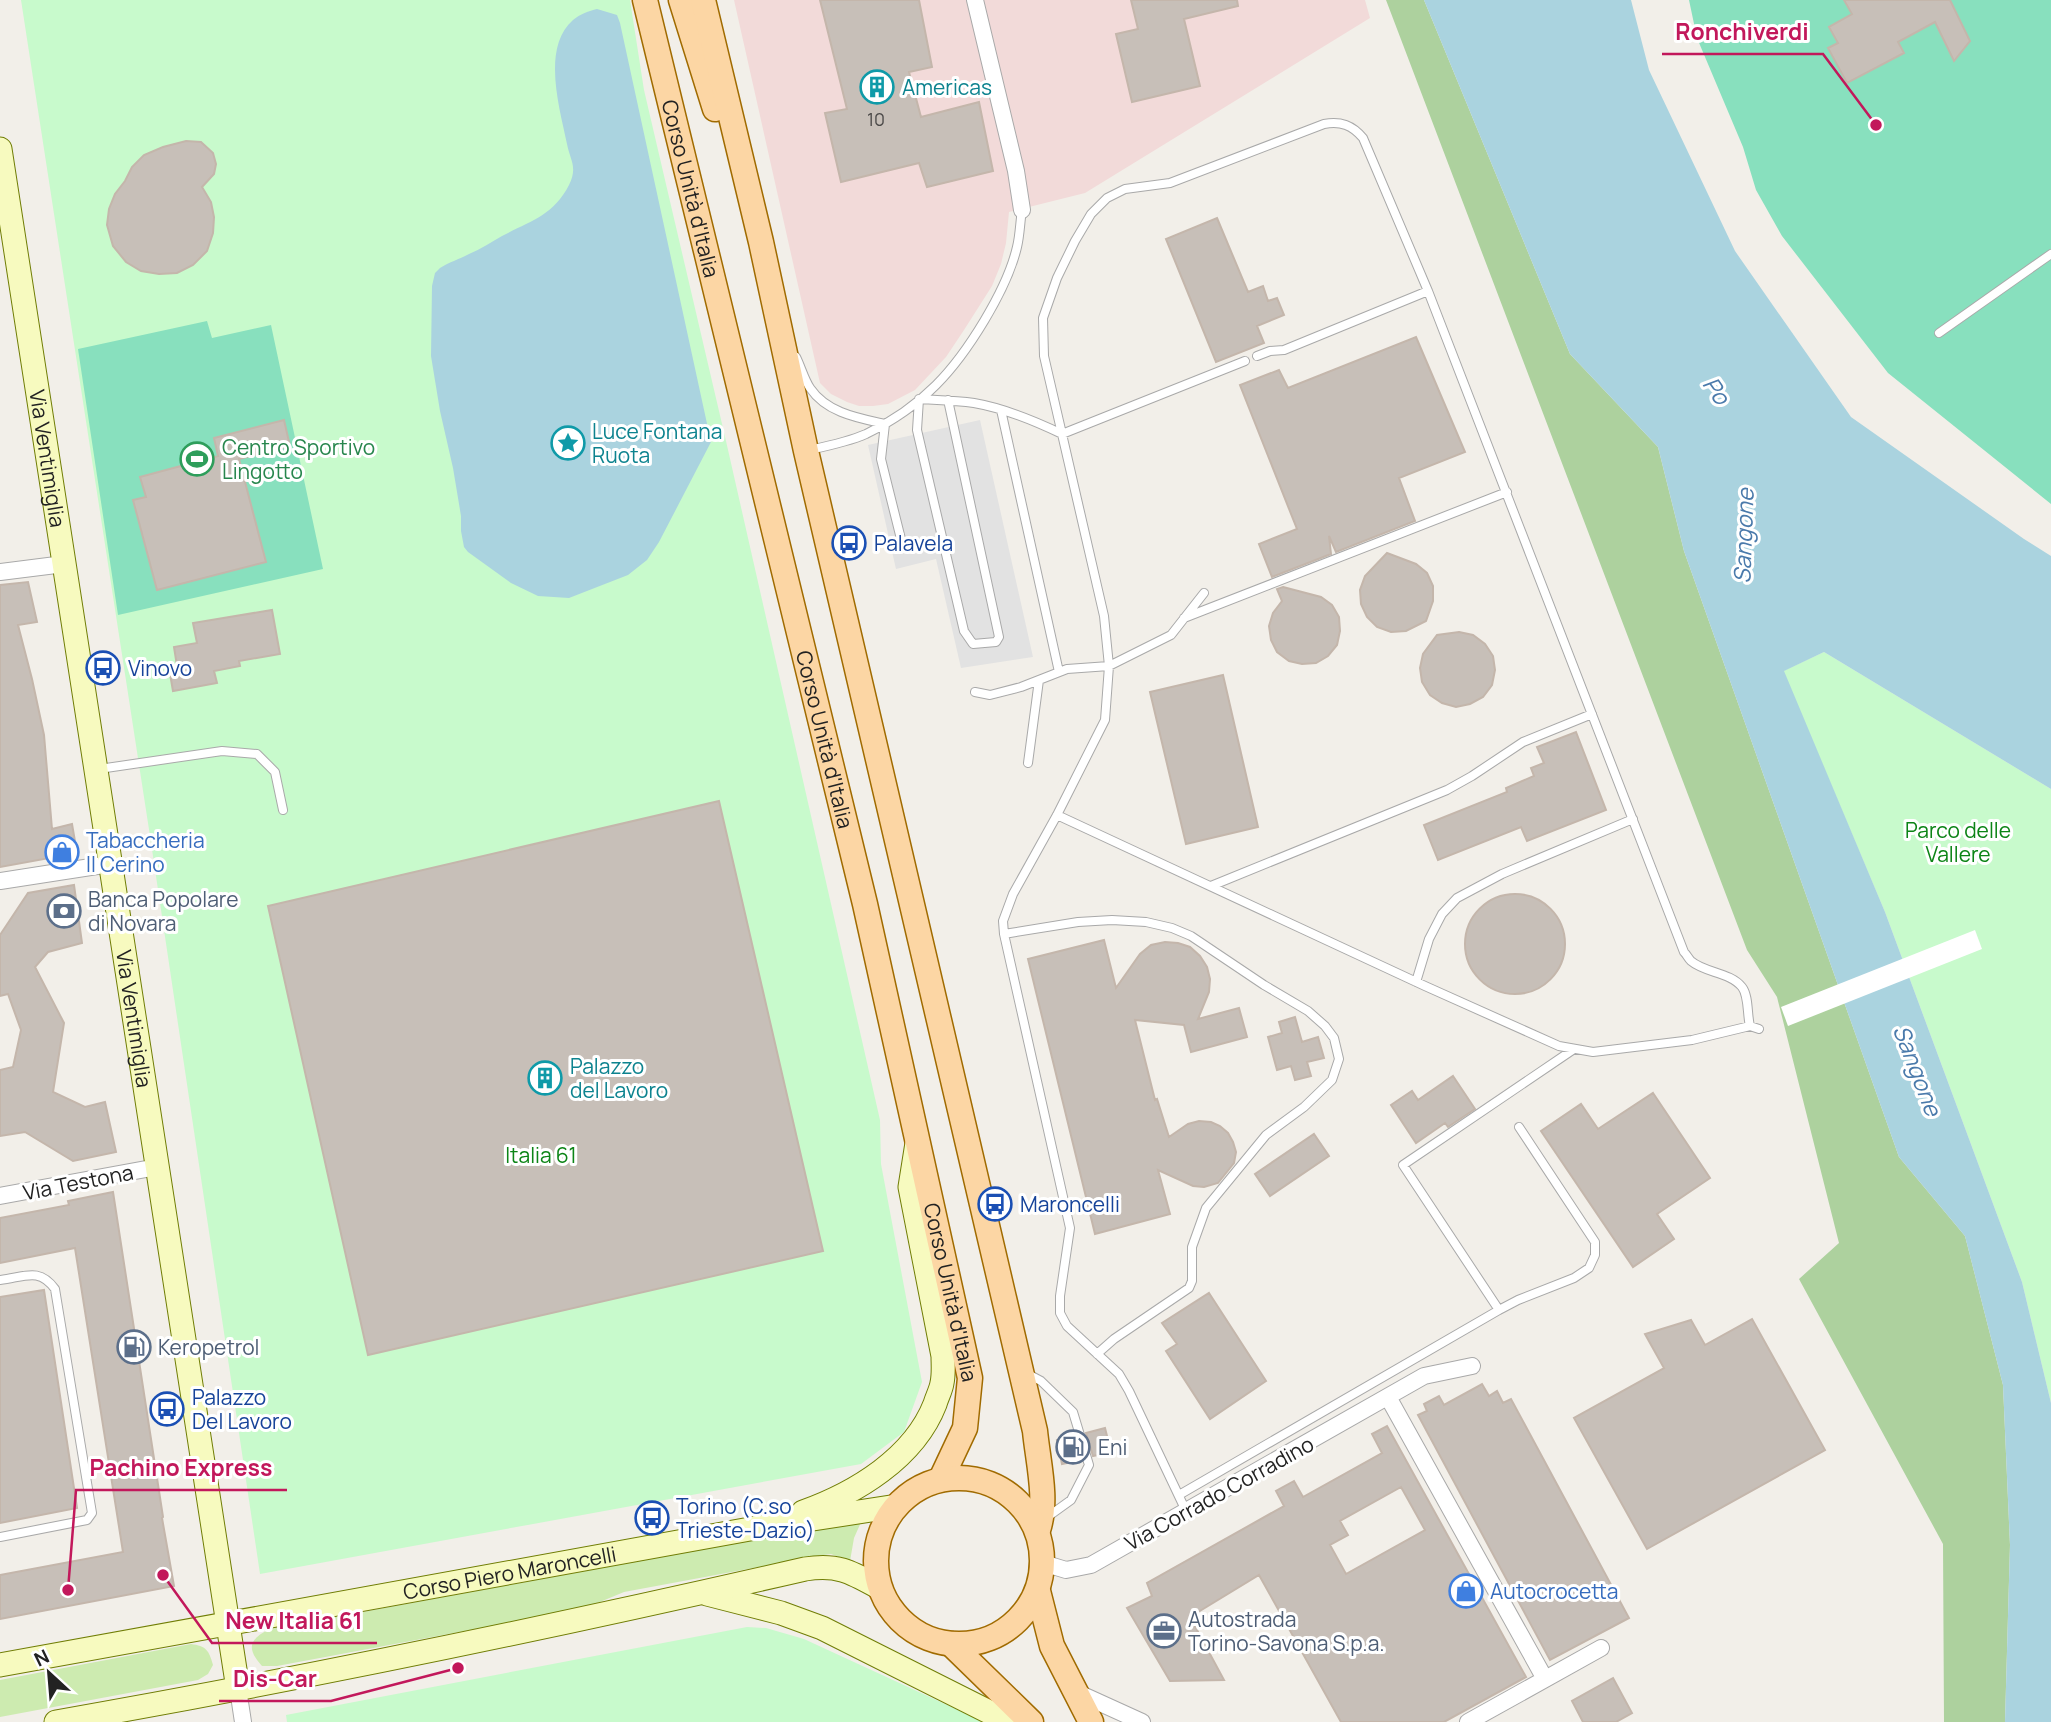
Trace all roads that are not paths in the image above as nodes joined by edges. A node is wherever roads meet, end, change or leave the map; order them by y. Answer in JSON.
{"nodes":[{"id":1,"x":645,"y":0,"type":"edge"},
{"id":2,"x":681,"y":0,"type":"edge"},
{"id":3,"x":703,"y":0,"type":"edge"},
{"id":4,"x":975,"y":0,"type":"edge"},
{"id":5,"x":0,"y":149,"type":"edge"},
{"id":6,"x":1022,"y":210,"type":"joint"},
{"id":7,"x":761,"y":242,"type":"junction"},
{"id":8,"x":2051,"y":254,"type":"edge"},
{"id":9,"x":1427,"y":290,"type":"junction"},
{"id":10,"x":780,"y":330,"type":"junction"},
{"id":11,"x":1939,"y":333,"type":"dead end"},
{"id":12,"x":1257,"y":356,"type":"dead end"},
{"id":13,"x":1245,"y":361,"type":"dead end"},
{"id":14,"x":919,"y":399,"type":"junction"},
{"id":15,"x":948,"y":400,"type":"junction"},
{"id":16,"x":1001,"y":410,"type":"junction"},
{"id":17,"x":885,"y":424,"type":"junction"},
{"id":18,"x":1062,"y":434,"type":"junction"},
{"id":19,"x":806,"y":451,"type":"junction"},
{"id":20,"x":1507,"y":492,"type":"junction"},
{"id":21,"x":903,"y":547,"type":"dead end"},
{"id":22,"x":64,"y":564,"type":"junction"},
{"id":23,"x":0,"y":572,"type":"edge"},
{"id":24,"x":1204,"y":593,"type":"dead end"},
{"id":25,"x":1184,"y":618,"type":"junction"},
{"id":26,"x":1109,"y":666,"type":"junction"},
{"id":27,"x":1059,"y":672,"type":"junction"},
{"id":28,"x":1038,"y":680,"type":"junction"},
{"id":29,"x":975,"y":692,"type":"dead end"},
{"id":30,"x":1592,"y":714,"type":"junction"},
{"id":31,"x":1028,"y":763,"type":"dead end"},
{"id":32,"x":96,"y":770,"type":"junction"},
{"id":33,"x":283,"y":810,"type":"dead end"},
{"id":34,"x":1058,"y":815,"type":"junction"},
{"id":35,"x":1633,"y":819,"type":"junction"},
{"id":36,"x":110,"y":864,"type":"junction"},
{"id":37,"x":0,"y":881,"type":"edge"},
{"id":38,"x":1211,"y":886,"type":"junction"},
{"id":39,"x":1004,"y":934,"type":"junction"},
{"id":40,"x":1416,"y":982,"type":"junction"},
{"id":41,"x":1574,"y":1049,"type":"junction"},
{"id":42,"x":1519,"y":1127,"type":"dead end"},
{"id":43,"x":917,"y":1140,"type":"junction"},
{"id":44,"x":157,"y":1167,"type":"junction"},
{"id":45,"x":0,"y":1196,"type":"edge"},
{"id":46,"x":0,"y":1280,"type":"edge"},
{"id":47,"x":1499,"y":1310,"type":"junction"},
{"id":48,"x":1097,"y":1354,"type":"junction"},
{"id":49,"x":1472,"y":1366,"type":"dead end"},
{"id":50,"x":1021,"y":1371,"type":"junction"},
{"id":51,"x":1388,"y":1397,"type":"junction"},
{"id":52,"x":941,"y":1479,"type":"junction"},
{"id":53,"x":1179,"y":1495,"type":"junction"},
{"id":54,"x":897,"y":1506,"type":"junction"},
{"id":55,"x":1186,"y":1511,"type":"junction"},
{"id":56,"x":1039,"y":1526,"type":"junction"},
{"id":57,"x":761,"y":1527,"type":"junction"},
{"id":58,"x":0,"y":1537,"type":"edge"},
{"id":59,"x":1043,"y":1563,"type":"junction"},
{"id":60,"x":880,"y":1588,"type":"junction"},
{"id":61,"x":1038,"y":1591,"type":"junction"},
{"id":62,"x":701,"y":1593,"type":"junction"},
{"id":63,"x":227,"y":1623,"type":"junction"},
{"id":64,"x":951,"y":1644,"type":"junction"},
{"id":65,"x":1601,"y":1647,"type":"dead end"},
{"id":66,"x":0,"y":1665,"type":"edge"},
{"id":67,"x":1545,"y":1679,"type":"junction"},
{"id":68,"x":238,"y":1689,"type":"junction"},
{"id":69,"x":1076,"y":1692,"type":"junction"},
{"id":70,"x":56,"y":1722,"type":"edge"},
{"id":71,"x":243,"y":1722,"type":"edge"},
{"id":72,"x":1009,"y":1722,"type":"edge"},
{"id":73,"x":1031,"y":1722,"type":"edge"},
{"id":74,"x":1091,"y":1722,"type":"edge"},
{"id":75,"x":1142,"y":1722,"type":"edge"},
{"id":76,"x":1468,"y":1722,"type":"edge"}],
"edges":[{"from":1,"to":43,"type":"main road","name":"Corso Unità d'Italia"},
{"from":2,"to":7,"type":"main road","name":"Corso Unità d'Italia"},
{"from":3,"to":7,"type":"main road","name":"Corso Unità d'Italia"},
{"from":4,"to":6,"type":"street"},
{"from":5,"to":22,"type":"main road","name":"Via Ventimiglia"},
{"from":6,"to":14,"type":"lane"},
{"from":7,"to":10,"type":"main road","name":"Corso Unità d'Italia"},
{"from":8,"to":11,"type":"lane"},
{"from":9,"to":12,"type":"lane"},
{"from":9,"to":18,"type":"lane"},
{"from":9,"to":20,"type":"lane"},
{"from":10,"to":17,"type":"lane"},
{"from":10,"to":19,"type":"main road","name":"Corso Unità d'Italia"},
{"from":13,"to":18,"type":"lane"},
{"from":14,"to":15,"type":"lane"},
{"from":14,"to":15,"type":"lane"},
{"from":14,"to":17,"type":"lane"},
{"from":15,"to":16,"type":"lane"},
{"from":16,"to":18,"type":"lane"},
{"from":16,"to":27,"type":"lane"},
{"from":17,"to":19,"type":"lane"},
{"from":17,"to":21,"type":"lane"},
{"from":18,"to":26,"type":"lane"},
{"from":19,"to":50,"type":"main road","name":"Corso Unità d'Italia"},
{"from":20,"to":25,"type":"lane"},
{"from":20,"to":30,"type":"lane"},
{"from":22,"to":23,"type":"street"},
{"from":22,"to":32,"type":"main road","name":"Via Ventimiglia"},
{"from":24,"to":25,"type":"lane"},
{"from":25,"to":26,"type":"lane"},
{"from":26,"to":27,"type":"lane"},
{"from":26,"to":34,"type":"lane"},
{"from":27,"to":28,"type":"lane"},
{"from":28,"to":29,"type":"lane"},
{"from":28,"to":31,"type":"lane"},
{"from":30,"to":35,"type":"lane"},
{"from":30,"to":38,"type":"lane"},
{"from":32,"to":33,"type":"lane"},
{"from":32,"to":36,"type":"main road","name":"Via Ventimiglia"},
{"from":34,"to":38,"type":"lane"},
{"from":34,"to":39,"type":"lane"},
{"from":35,"to":40,"type":"lane"},
{"from":35,"to":41,"type":"lane"},
{"from":36,"to":37,"type":"street"},
{"from":36,"to":44,"type":"main road","name":"Via Ventimiglia"},
{"from":38,"to":40,"type":"lane"},
{"from":39,"to":48,"type":"lane"},
{"from":39,"to":48,"type":"lane"},
{"from":40,"to":41,"type":"lane"},
{"from":41,"to":47,"type":"lane"},
{"from":42,"to":47,"type":"lane"},
{"from":43,"to":52,"type":"main road","name":"Corso Unità d'Italia"},
{"from":43,"to":57,"type":"main road"},
{"from":44,"to":45,"type":"street","name":"Via Testona"},
{"from":44,"to":63,"type":"main road","name":"Via Ventimiglia"},
{"from":46,"to":58,"type":"lane"},
{"from":47,"to":53,"type":"lane"},
{"from":48,"to":53,"type":"lane"},
{"from":49,"to":51,"type":"street","name":"Via Corrado Corradino"},
{"from":50,"to":56,"type":"main road","name":"Corso Unità d'Italia"},
{"from":50,"to":56,"type":"lane"},
{"from":51,"to":55,"type":"street","name":"Via Corrado Corradino"},
{"from":51,"to":67,"type":"street"},
{"from":52,"to":54,"type":"main road"},
{"from":52,"to":56,"type":"main road"},
{"from":53,"to":55,"type":"lane"},
{"from":54,"to":57,"type":"main road","name":"Corso Piero Maroncelli"},
{"from":54,"to":60,"type":"main road"},
{"from":55,"to":59,"type":"street","name":"Via Corrado Corradino"},
{"from":56,"to":59,"type":"main road"},
{"from":57,"to":63,"type":"main road","name":"Corso Piero Maroncelli"},
{"from":59,"to":61,"type":"main road"},
{"from":60,"to":62,"type":"main road"},
{"from":60,"to":64,"type":"main road"},
{"from":61,"to":64,"type":"main road"},
{"from":61,"to":69,"type":"main road"},
{"from":62,"to":68,"type":"main road"},
{"from":62,"to":72,"type":"main road"},
{"from":63,"to":66,"type":"main road","name":"Corso Piero Maroncelli"},
{"from":63,"to":68,"type":"main road","name":"Via Ventimiglia"},
{"from":64,"to":73,"type":"main road"},
{"from":65,"to":67,"type":"street"},
{"from":67,"to":76,"type":"street"},
{"from":68,"to":70,"type":"main road"},
{"from":68,"to":71,"type":"street","name":"Via Ventimiglia"},
{"from":69,"to":74,"type":"main road"},
{"from":69,"to":75,"type":"street"}]}
